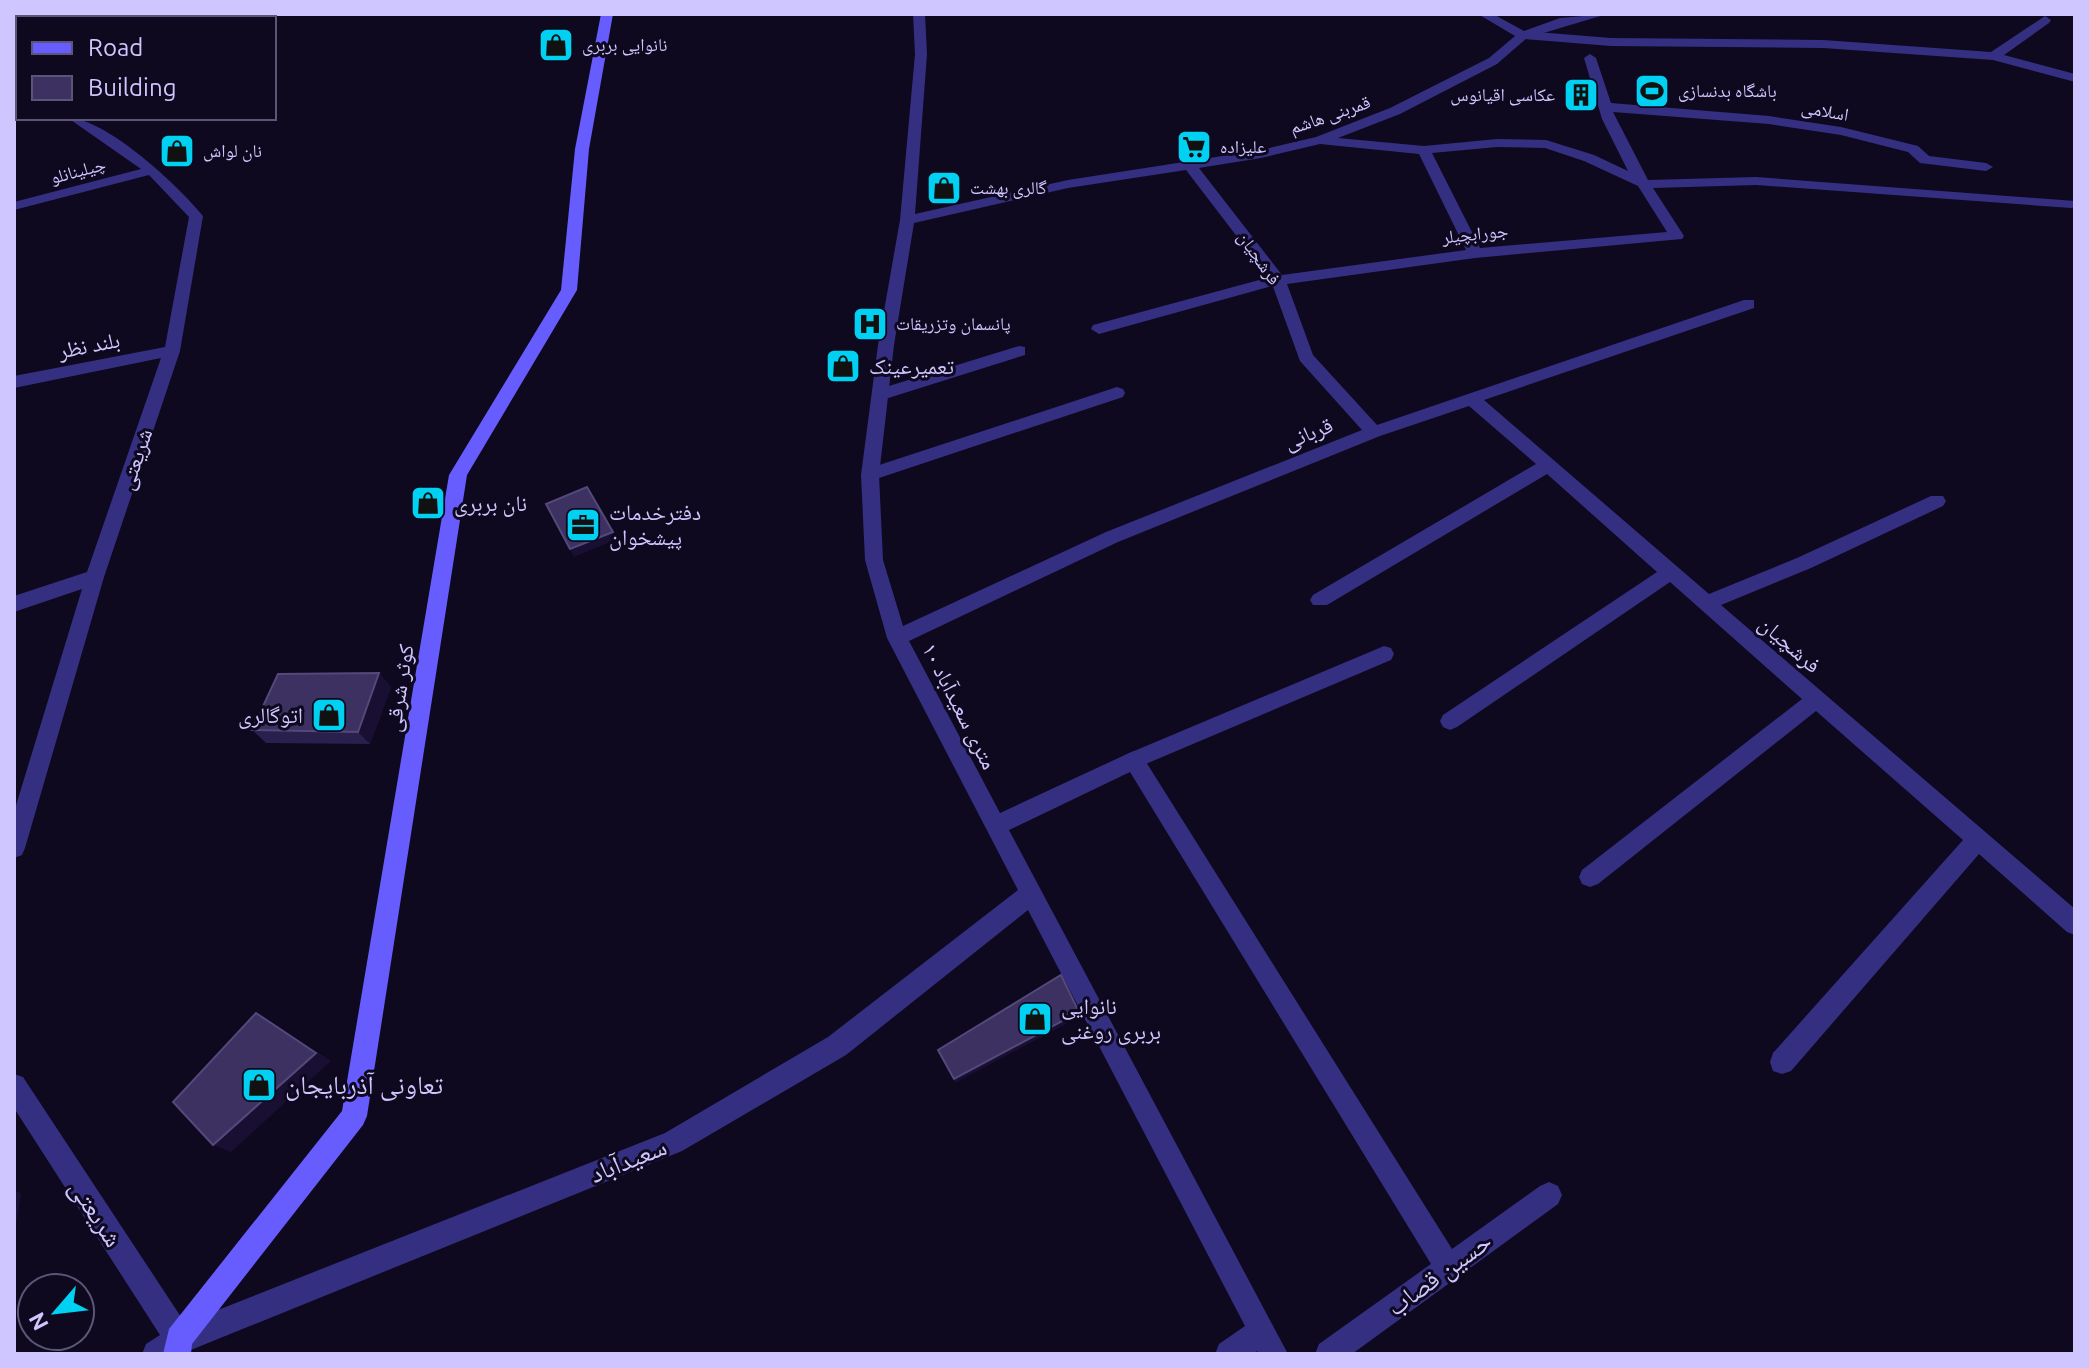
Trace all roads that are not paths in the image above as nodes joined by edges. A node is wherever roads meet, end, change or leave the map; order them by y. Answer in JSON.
{"nodes":[{"id":1,"x":607,"y":14,"type":"edge"},
{"id":2,"x":919,"y":14,"type":"edge"},
{"id":3,"x":1484,"y":14,"type":"edge"},
{"id":4,"x":1601,"y":14,"type":"edge"},
{"id":5,"x":2045,"y":20,"type":"dead end"},
{"id":6,"x":1523,"y":35,"type":"junction"},
{"id":7,"x":1994,"y":56,"type":"junction"},
{"id":8,"x":1590,"y":58,"type":"dead end"},
{"id":9,"x":2075,"y":78,"type":"edge"},
{"id":10,"x":1605,"y":107,"type":"junction"},
{"id":11,"x":78,"y":120,"type":"edge"},
{"id":12,"x":1320,"y":140,"type":"junction"},
{"id":13,"x":1424,"y":150,"type":"junction"},
{"id":14,"x":1190,"y":165,"type":"junction"},
{"id":15,"x":1986,"y":167,"type":"dead end"},
{"id":16,"x":152,"y":170,"type":"junction"},
{"id":17,"x":1645,"y":184,"type":"junction"},
{"id":18,"x":2071,"y":204,"type":"dead end"},
{"id":19,"x":14,"y":206,"type":"edge"},
{"id":20,"x":907,"y":220,"type":"junction"},
{"id":21,"x":1475,"y":253,"type":"junction"},
{"id":22,"x":1278,"y":280,"type":"junction"},
{"id":23,"x":1749,"y":304,"type":"dead end"},
{"id":24,"x":1099,"y":329,"type":"dead end"},
{"id":25,"x":172,"y":351,"type":"junction"},
{"id":26,"x":1019,"y":351,"type":"dead end"},
{"id":27,"x":14,"y":382,"type":"edge"},
{"id":28,"x":1117,"y":393,"type":"dead end"},
{"id":29,"x":882,"y":394,"type":"junction"},
{"id":30,"x":1473,"y":400,"type":"junction"},
{"id":31,"x":1374,"y":432,"type":"junction"},
{"id":32,"x":1548,"y":465,"type":"junction"},
{"id":33,"x":870,"y":475,"type":"junction"},
{"id":34,"x":1937,"y":501,"type":"dead end"},
{"id":35,"x":1671,"y":572,"type":"junction"},
{"id":36,"x":95,"y":577,"type":"junction"},
{"id":37,"x":1320,"y":600,"type":"dead end"},
{"id":38,"x":1706,"y":603,"type":"junction"},
{"id":39,"x":14,"y":604,"type":"edge"},
{"id":40,"x":897,"y":638,"type":"junction"},
{"id":41,"x":1384,"y":654,"type":"dead end"},
{"id":42,"x":1817,"y":699,"type":"junction"},
{"id":43,"x":1450,"y":721,"type":"dead end"},
{"id":44,"x":1134,"y":760,"type":"junction"},
{"id":45,"x":995,"y":826,"type":"junction"},
{"id":46,"x":1978,"y":839,"type":"junction"},
{"id":47,"x":14,"y":848,"type":"edge"},
{"id":48,"x":1590,"y":877,"type":"dead end"},
{"id":49,"x":1030,"y":895,"type":"junction"},
{"id":50,"x":2075,"y":924,"type":"edge"},
{"id":51,"x":1782,"y":1062,"type":"dead end"},
{"id":52,"x":14,"y":1086,"type":"edge"},
{"id":53,"x":1549,"y":1195,"type":"dead end"},
{"id":54,"x":1448,"y":1267,"type":"junction"},
{"id":55,"x":1268,"y":1343,"type":"edge"},
{"id":56,"x":170,"y":1349,"type":"edge"},
{"id":57,"x":1229,"y":1354,"type":"edge"},
{"id":58,"x":1329,"y":1354,"type":"edge"}],
"edges":[{"from":1,"to":56,"type":"main road","name":"کوثر شرقی"},
{"from":2,"to":20,"type":"street","name":"۱۰ متری سعیدآباد"},
{"from":3,"to":6,"type":"street"},
{"from":4,"to":6,"type":"street","name":"قمربنی هاشم"},
{"from":5,"to":7,"type":"street"},
{"from":6,"to":7,"type":"street"},
{"from":6,"to":12,"type":"street","name":"قمربنی هاشم"},
{"from":7,"to":9,"type":"street"},
{"from":8,"to":10,"type":"street"},
{"from":10,"to":15,"type":"street","name":"اسلامی"},
{"from":10,"to":17,"type":"street"},
{"from":11,"to":16,"type":"street","name":"شریعتی"},
{"from":12,"to":13,"type":"street"},
{"from":12,"to":14,"type":"street","name":"قمربنی هاشم"},
{"from":13,"to":17,"type":"street"},
{"from":13,"to":21,"type":"street"},
{"from":14,"to":20,"type":"street","name":"قمربنی هاشم"},
{"from":14,"to":22,"type":"street","name":"فرشچیان"},
{"from":16,"to":19,"type":"street","name":"چیلینانلو"},
{"from":16,"to":25,"type":"street","name":"شریعتی"},
{"from":17,"to":18,"type":"street"},
{"from":17,"to":21,"type":"street","name":"جورابچیلر"},
{"from":20,"to":29,"type":"street","name":"۱۰ متری سعیدآباد"},
{"from":21,"to":22,"type":"street","name":"جورابچیلر"},
{"from":22,"to":24,"type":"street","name":"جورابچیلر"},
{"from":22,"to":31,"type":"street","name":"فرشچیان"},
{"from":23,"to":30,"type":"street","name":"قربانی"},
{"from":25,"to":27,"type":"street","name":"بلند نظر"},
{"from":25,"to":36,"type":"street","name":"شریعتی"},
{"from":26,"to":29,"type":"street"},
{"from":28,"to":33,"type":"street"},
{"from":29,"to":33,"type":"street","name":"۱۰ متری سعیدآباد"},
{"from":30,"to":31,"type":"street","name":"قربانی"},
{"from":30,"to":32,"type":"street","name":"فرشچیان"},
{"from":31,"to":40,"type":"street","name":"قربانی"},
{"from":32,"to":35,"type":"street","name":"فرشچیان"},
{"from":32,"to":37,"type":"street"},
{"from":33,"to":40,"type":"street","name":"۱۰ متری سعیدآباد"},
{"from":34,"to":38,"type":"street"},
{"from":35,"to":38,"type":"street","name":"فرشچیان"},
{"from":35,"to":43,"type":"street"},
{"from":36,"to":39,"type":"street"},
{"from":36,"to":47,"type":"street","name":"شریعتی"},
{"from":38,"to":42,"type":"street","name":"فرشچیان"},
{"from":40,"to":45,"type":"street","name":"۱۰ متری سعیدآباد"},
{"from":41,"to":44,"type":"street"},
{"from":42,"to":46,"type":"street","name":"فرشچیان"},
{"from":42,"to":48,"type":"street"},
{"from":44,"to":45,"type":"street"},
{"from":44,"to":54,"type":"street"},
{"from":45,"to":49,"type":"street","name":"۱۰ متری سعیدآباد"},
{"from":46,"to":50,"type":"street","name":"فرشچیان"},
{"from":46,"to":51,"type":"street"},
{"from":49,"to":55,"type":"street","name":"۱۰ متری سعیدآباد"},
{"from":49,"to":56,"type":"street","name":"سعیدآباد"},
{"from":52,"to":56,"type":"street","name":"شریعتی"},
{"from":53,"to":54,"type":"street","name":"حسین قصاب"},
{"from":54,"to":58,"type":"street","name":"حسین قصاب"},
{"from":55,"to":57,"type":"street"}]}
